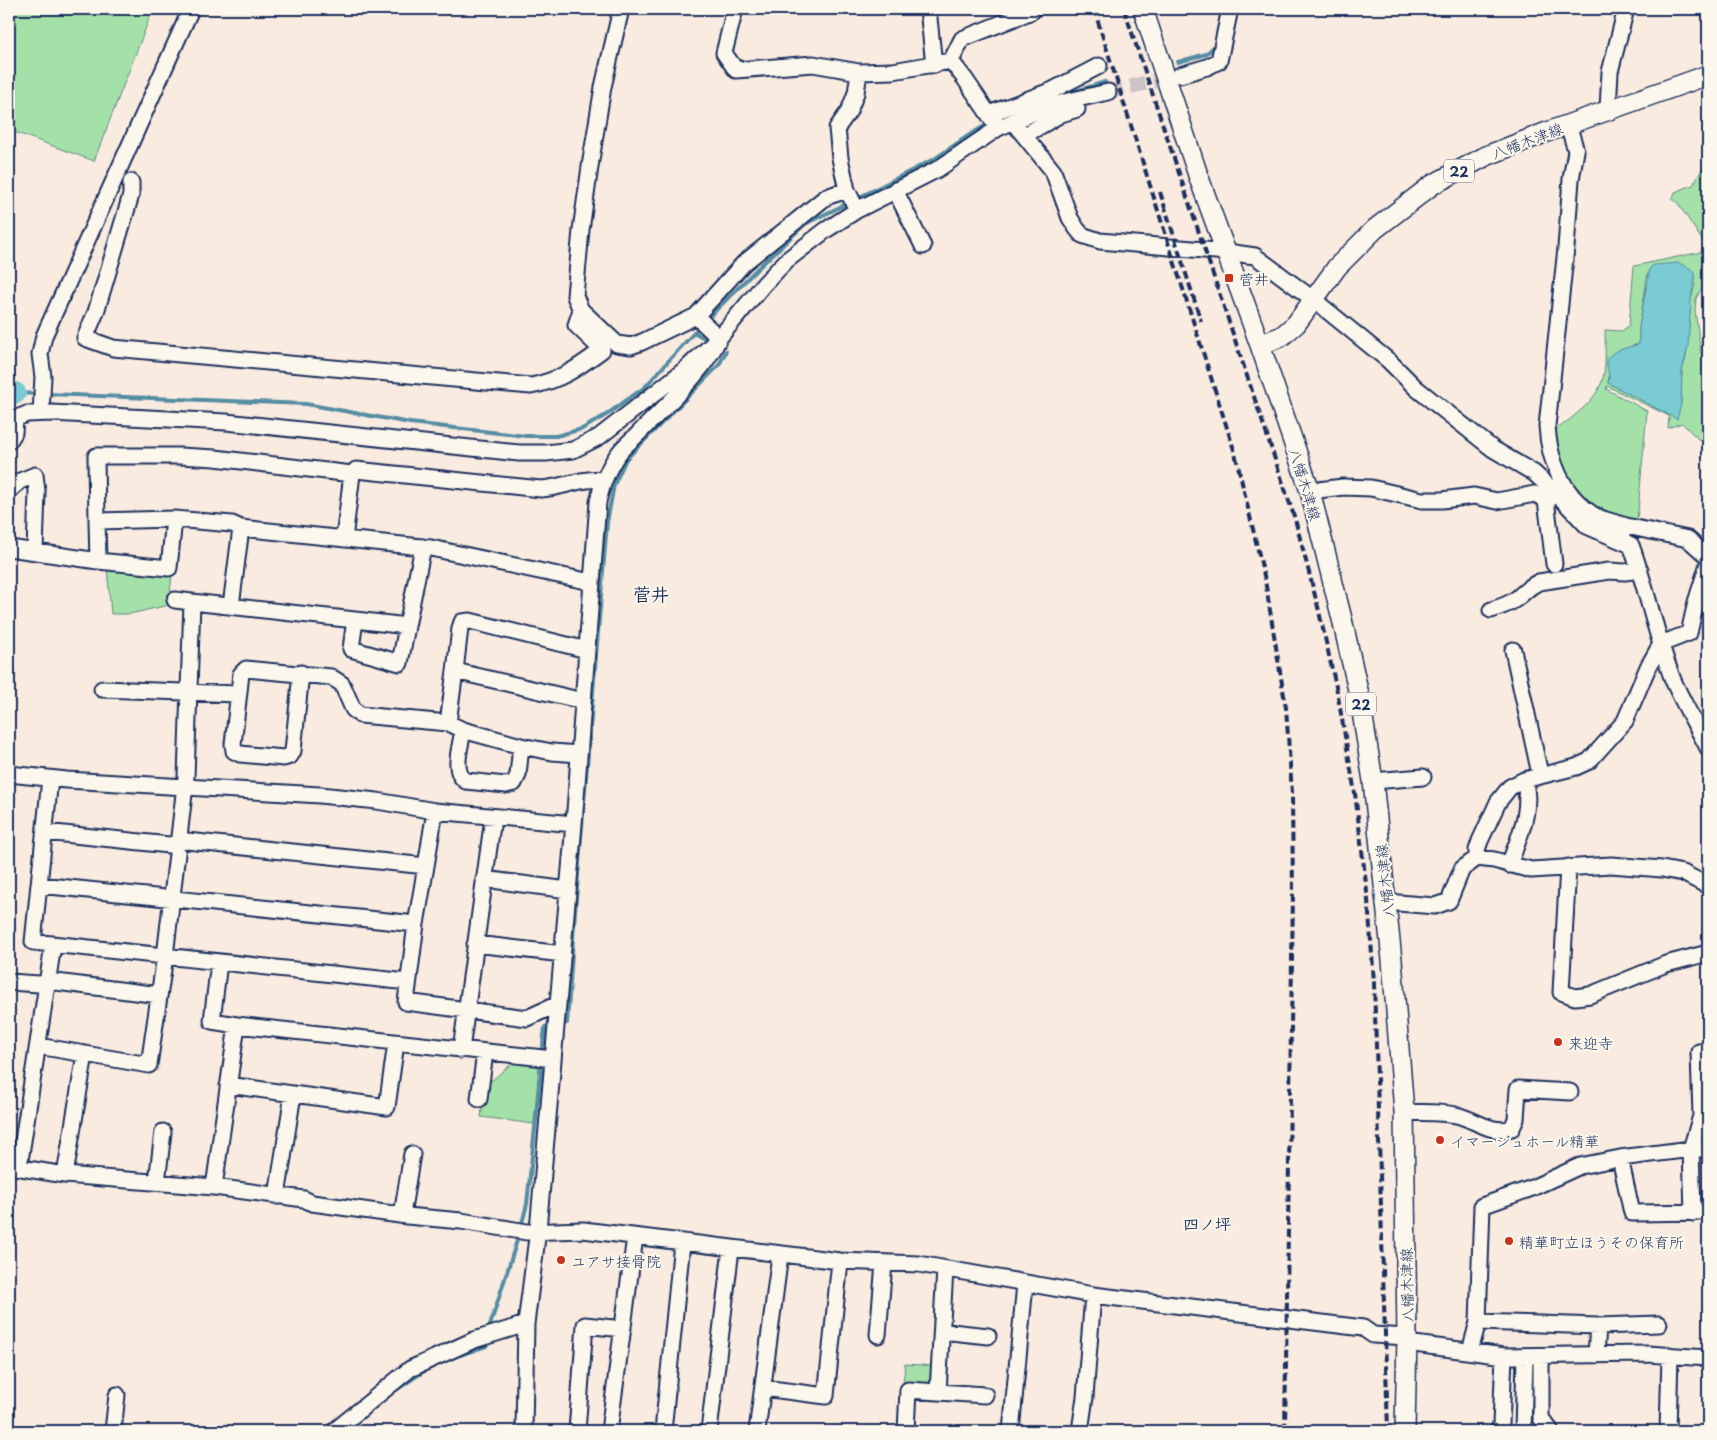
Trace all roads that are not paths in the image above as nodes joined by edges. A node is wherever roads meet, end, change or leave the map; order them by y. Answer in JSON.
{"nodes":[{"id":1,"x":191,"y":9,"type":"edge"},
{"id":2,"x":621,"y":9,"type":"edge"},
{"id":3,"x":735,"y":9,"type":"edge"},
{"id":4,"x":928,"y":9,"type":"edge"},
{"id":5,"x":1031,"y":9,"type":"edge"},
{"id":6,"x":1143,"y":9,"type":"edge"},
{"id":7,"x":1230,"y":9,"type":"edge"},
{"id":8,"x":1626,"y":9,"type":"edge"},
{"id":9,"x":951,"y":61,"type":"junction"},
{"id":10,"x":934,"y":65,"type":"junction"},
{"id":11,"x":1099,"y":66,"type":"dead end"},
{"id":12,"x":859,"y":72,"type":"junction"},
{"id":13,"x":1180,"y":75,"type":"tunnel mouth"},
{"id":14,"x":1708,"y":75,"type":"edge"},
{"id":15,"x":1608,"y":109,"type":"junction"},
{"id":16,"x":994,"y":121,"type":"junction"},
{"id":17,"x":1013,"y":122,"type":"junction"},
{"id":18,"x":1568,"y":124,"type":"junction"},
{"id":19,"x":1025,"y":134,"type":"junction"},
{"id":20,"x":131,"y":182,"type":"dead end"},
{"id":21,"x":894,"y":190,"type":"junction"},
{"id":22,"x":852,"y":199,"type":"junction"},
{"id":23,"x":923,"y":246,"type":"dead end"},
{"id":24,"x":1227,"y":252,"type":"junction"},
{"id":25,"x":1314,"y":300,"type":"junction"},
{"id":26,"x":581,"y":310,"type":"junction"},
{"id":27,"x":698,"y":318,"type":"junction"},
{"id":28,"x":716,"y":335,"type":"junction"},
{"id":29,"x":1260,"y":345,"type":"junction"},
{"id":30,"x":41,"y":411,"type":"junction"},
{"id":31,"x":12,"y":420,"type":"edge"},
{"id":32,"x":9,"y":440,"type":"edge"},
{"id":33,"x":352,"y":474,"type":"junction"},
{"id":34,"x":603,"y":480,"type":"junction"},
{"id":35,"x":9,"y":491,"type":"edge"},
{"id":36,"x":1310,"y":491,"type":"junction"},
{"id":37,"x":1552,"y":497,"type":"junction"},
{"id":38,"x":174,"y":519,"type":"junction"},
{"id":39,"x":97,"y":521,"type":"junction"},
{"id":40,"x":241,"y":528,"type":"junction"},
{"id":41,"x":1622,"y":532,"type":"junction"},
{"id":42,"x":344,"y":538,"type":"junction"},
{"id":43,"x":423,"y":547,"type":"junction"},
{"id":44,"x":9,"y":548,"type":"edge"},
{"id":45,"x":35,"y":552,"type":"junction"},
{"id":46,"x":1708,"y":557,"type":"edge"},
{"id":47,"x":98,"y":561,"type":"junction"},
{"id":48,"x":1554,"y":564,"type":"dead end"},
{"id":49,"x":1708,"y":564,"type":"edge"},
{"id":50,"x":1640,"y":570,"type":"junction"},
{"id":51,"x":591,"y":582,"type":"junction"},
{"id":52,"x":174,"y":600,"type":"dead end"},
{"id":53,"x":192,"y":602,"type":"junction"},
{"id":54,"x":231,"y":606,"type":"junction"},
{"id":55,"x":1491,"y":610,"type":"dead end"},
{"id":56,"x":356,"y":620,"type":"junction"},
{"id":57,"x":407,"y":626,"type":"junction"},
{"id":58,"x":1661,"y":644,"type":"junction"},
{"id":59,"x":587,"y":650,"type":"junction"},
{"id":60,"x":1513,"y":650,"type":"dead end"},
{"id":61,"x":455,"y":671,"type":"junction"},
{"id":62,"x":301,"y":673,"type":"junction"},
{"id":63,"x":102,"y":689,"type":"dead end"},
{"id":64,"x":189,"y":691,"type":"junction"},
{"id":65,"x":237,"y":694,"type":"junction"},
{"id":66,"x":583,"y":701,"type":"junction"},
{"id":67,"x":448,"y":723,"type":"junction"},
{"id":68,"x":463,"y":730,"type":"junction"},
{"id":69,"x":521,"y":746,"type":"junction"},
{"id":70,"x":1708,"y":748,"type":"edge"},
{"id":71,"x":579,"y":754,"type":"junction"},
{"id":72,"x":9,"y":774,"type":"edge"},
{"id":73,"x":1540,"y":774,"type":"junction"},
{"id":74,"x":1423,"y":777,"type":"dead end"},
{"id":75,"x":50,"y":779,"type":"junction"},
{"id":76,"x":1524,"y":780,"type":"junction"},
{"id":77,"x":1373,"y":781,"type":"junction"},
{"id":78,"x":184,"y":786,"type":"junction"},
{"id":79,"x":435,"y":811,"type":"junction"},
{"id":80,"x":493,"y":818,"type":"junction"},
{"id":81,"x":574,"y":824,"type":"junction"},
{"id":82,"x":45,"y":832,"type":"junction"},
{"id":83,"x":178,"y":844,"type":"junction"},
{"id":84,"x":1477,"y":858,"type":"junction"},
{"id":85,"x":1509,"y":865,"type":"junction"},
{"id":86,"x":426,"y":866,"type":"junction"},
{"id":87,"x":1568,"y":867,"type":"junction"},
{"id":88,"x":484,"y":879,"type":"junction"},
{"id":89,"x":40,"y":885,"type":"junction"},
{"id":90,"x":1708,"y":886,"type":"edge"},
{"id":91,"x":568,"y":890,"type":"junction"},
{"id":92,"x":172,"y":898,"type":"junction"},
{"id":93,"x":1386,"y":902,"type":"junction"},
{"id":94,"x":416,"y":924,"type":"junction"},
{"id":95,"x":474,"y":944,"type":"junction"},
{"id":96,"x":53,"y":945,"type":"junction"},
{"id":97,"x":1708,"y":953,"type":"edge"},
{"id":98,"x":563,"y":954,"type":"junction"},
{"id":99,"x":165,"y":956,"type":"junction"},
{"id":100,"x":219,"y":962,"type":"junction"},
{"id":101,"x":9,"y":982,"type":"edge"},
{"id":102,"x":408,"y":982,"type":"junction"},
{"id":103,"x":48,"y":983,"type":"junction"},
{"id":104,"x":159,"y":995,"type":"junction"},
{"id":105,"x":558,"y":1004,"type":"junction"},
{"id":106,"x":466,"y":1011,"type":"junction"},
{"id":107,"x":237,"y":1025,"type":"junction"},
{"id":108,"x":396,"y":1043,"type":"junction"},
{"id":109,"x":38,"y":1046,"type":"junction"},
{"id":110,"x":461,"y":1050,"type":"junction"},
{"id":111,"x":1708,"y":1051,"type":"edge"},
{"id":112,"x":485,"y":1052,"type":"junction"},
{"id":113,"x":84,"y":1054,"type":"junction"},
{"id":114,"x":552,"y":1059,"type":"junction"},
{"id":115,"x":228,"y":1085,"type":"junction"},
{"id":116,"x":1570,"y":1092,"type":"dead end"},
{"id":117,"x":293,"y":1094,"type":"junction"},
{"id":118,"x":479,"y":1099,"type":"dead end"},
{"id":119,"x":1404,"y":1112,"type":"junction"},
{"id":120,"x":163,"y":1132,"type":"dead end"},
{"id":121,"x":1691,"y":1149,"type":"junction"},
{"id":122,"x":1708,"y":1150,"type":"edge"},
{"id":123,"x":412,"y":1154,"type":"dead end"},
{"id":124,"x":1620,"y":1158,"type":"junction"},
{"id":125,"x":14,"y":1166,"type":"edge"},
{"id":126,"x":65,"y":1175,"type":"junction"},
{"id":127,"x":157,"y":1182,"type":"junction"},
{"id":128,"x":214,"y":1188,"type":"junction"},
{"id":129,"x":277,"y":1196,"type":"junction"},
{"id":130,"x":1708,"y":1212,"type":"edge"},
{"id":131,"x":1693,"y":1213,"type":"junction"},
{"id":132,"x":402,"y":1215,"type":"junction"},
{"id":133,"x":538,"y":1230,"type":"junction"},
{"id":134,"x":635,"y":1237,"type":"junction"},
{"id":135,"x":682,"y":1243,"type":"junction"},
{"id":136,"x":731,"y":1249,"type":"junction"},
{"id":137,"x":780,"y":1255,"type":"junction"},
{"id":138,"x":840,"y":1262,"type":"junction"},
{"id":139,"x":884,"y":1263,"type":"junction"},
{"id":140,"x":945,"y":1269,"type":"junction"},
{"id":141,"x":1025,"y":1284,"type":"junction"},
{"id":142,"x":1093,"y":1295,"type":"junction"},
{"id":143,"x":1478,"y":1322,"type":"junction"},
{"id":144,"x":526,"y":1324,"type":"junction"},
{"id":145,"x":1659,"y":1324,"type":"dead end"},
{"id":146,"x":1598,"y":1326,"type":"junction"},
{"id":147,"x":623,"y":1329,"type":"junction"},
{"id":148,"x":942,"y":1331,"type":"junction"},
{"id":149,"x":878,"y":1335,"type":"dead end"},
{"id":150,"x":988,"y":1336,"type":"dead end"},
{"id":151,"x":1407,"y":1340,"type":"junction"},
{"id":152,"x":1470,"y":1352,"type":"junction"},
{"id":153,"x":1596,"y":1355,"type":"junction"},
{"id":154,"x":1670,"y":1355,"type":"junction"},
{"id":155,"x":1504,"y":1356,"type":"junction"},
{"id":156,"x":1541,"y":1356,"type":"junction"},
{"id":157,"x":1525,"y":1357,"type":"junction"},
{"id":158,"x":1708,"y":1358,"type":"edge"},
{"id":159,"x":763,"y":1388,"type":"junction"},
{"id":160,"x":938,"y":1392,"type":"junction"},
{"id":161,"x":117,"y":1394,"type":"dead end"},
{"id":162,"x":985,"y":1395,"type":"dead end"},
{"id":163,"x":341,"y":1429,"type":"edge"},
{"id":164,"x":113,"y":1431,"type":"edge"},
{"id":165,"x":524,"y":1431,"type":"edge"},
{"id":166,"x":577,"y":1431,"type":"edge"},
{"id":167,"x":609,"y":1431,"type":"edge"},
{"id":168,"x":663,"y":1431,"type":"edge"},
{"id":169,"x":710,"y":1431,"type":"edge"},
{"id":170,"x":757,"y":1431,"type":"edge"},
{"id":171,"x":906,"y":1431,"type":"edge"},
{"id":172,"x":1011,"y":1431,"type":"edge"},
{"id":173,"x":1080,"y":1431,"type":"edge"},
{"id":174,"x":1405,"y":1431,"type":"edge"},
{"id":175,"x":1498,"y":1431,"type":"edge"},
{"id":176,"x":1523,"y":1431,"type":"edge"},
{"id":177,"x":1551,"y":1431,"type":"edge"},
{"id":178,"x":1668,"y":1431,"type":"edge"}],
"edges":[{"from":1,"to":30,"type":"street"},
{"from":2,"to":26,"type":"street"},
{"from":3,"to":12,"type":"street"},
{"from":4,"to":10,"type":"street"},
{"from":5,"to":9,"type":"street"},
{"from":6,"to":24,"type":"main road","name":"八幡木津線","number":"22"},
{"from":7,"to":13,"type":"street"},
{"from":8,"to":15,"type":"street"},
{"from":9,"to":10,"type":"street"},
{"from":9,"to":16,"type":"street"},
{"from":10,"to":12,"type":"street"},
{"from":11,"to":16,"type":"street"},
{"from":12,"to":22,"type":"street"},
{"from":14,"to":15,"type":"main road","name":"八幡木津線","number":"22"},
{"from":15,"to":18,"type":"main road","name":"八幡木津線","number":"22"},
{"from":16,"to":17,"type":"street"},
{"from":16,"to":21,"type":"street"},
{"from":17,"to":19,"type":"street"},
{"from":17,"to":19,"type":"street"},
{"from":18,"to":25,"type":"main road","name":"八幡木津線","number":"22"},
{"from":18,"to":41,"type":"street"},
{"from":19,"to":24,"type":"street"},
{"from":20,"to":26,"type":"street"},
{"from":21,"to":22,"type":"street"},
{"from":21,"to":23,"type":"street"},
{"from":22,"to":27,"type":"street"},
{"from":22,"to":28,"type":"street"},
{"from":24,"to":25,"type":"street"},
{"from":24,"to":29,"type":"main road","name":"八幡木津線","number":"22"},
{"from":25,"to":29,"type":"main road","name":"八幡木津線","number":"22"},
{"from":25,"to":37,"type":"street"},
{"from":26,"to":27,"type":"street"},
{"from":27,"to":28,"type":"street"},
{"from":28,"to":30,"type":"street"},
{"from":28,"to":34,"type":"street"},
{"from":29,"to":36,"type":"main road","name":"八幡木津線","number":"22"},
{"from":30,"to":31,"type":"street"},
{"from":31,"to":32,"type":"street"},
{"from":33,"to":34,"type":"street"},
{"from":33,"to":39,"type":"street"},
{"from":33,"to":42,"type":"street"},
{"from":34,"to":51,"type":"street"},
{"from":35,"to":45,"type":"street"},
{"from":36,"to":37,"type":"street"},
{"from":36,"to":77,"type":"main road","name":"八幡木津線","number":"22"},
{"from":37,"to":41,"type":"street"},
{"from":37,"to":48,"type":"street"},
{"from":38,"to":39,"type":"street"},
{"from":38,"to":40,"type":"street"},
{"from":38,"to":47,"type":"street"},
{"from":39,"to":47,"type":"street"},
{"from":40,"to":42,"type":"street"},
{"from":40,"to":54,"type":"street"},
{"from":41,"to":46,"type":"street"},
{"from":41,"to":50,"type":"street"},
{"from":42,"to":43,"type":"street"},
{"from":43,"to":51,"type":"street"},
{"from":43,"to":57,"type":"street"},
{"from":44,"to":45,"type":"street"},
{"from":45,"to":47,"type":"street"},
{"from":49,"to":58,"type":"street"},
{"from":50,"to":55,"type":"street"},
{"from":50,"to":58,"type":"street"},
{"from":51,"to":59,"type":"street"},
{"from":52,"to":53,"type":"street"},
{"from":53,"to":54,"type":"street"},
{"from":53,"to":64,"type":"street"},
{"from":54,"to":56,"type":"street"},
{"from":56,"to":57,"type":"street"},
{"from":56,"to":57,"type":"street"},
{"from":58,"to":70,"type":"street"},
{"from":58,"to":73,"type":"street"},
{"from":59,"to":61,"type":"street"},
{"from":59,"to":66,"type":"street"},
{"from":60,"to":73,"type":"street"},
{"from":61,"to":66,"type":"street"},
{"from":61,"to":67,"type":"street"},
{"from":62,"to":65,"type":"street"},
{"from":62,"to":65,"type":"street"},
{"from":62,"to":67,"type":"street"},
{"from":63,"to":64,"type":"street"},
{"from":64,"to":65,"type":"street"},
{"from":64,"to":78,"type":"street"},
{"from":66,"to":71,"type":"street"},
{"from":67,"to":68,"type":"street"},
{"from":68,"to":69,"type":"street"},
{"from":68,"to":69,"type":"street"},
{"from":69,"to":71,"type":"street"},
{"from":71,"to":81,"type":"street"},
{"from":72,"to":75,"type":"street"},
{"from":73,"to":76,"type":"street"},
{"from":74,"to":77,"type":"street"},
{"from":75,"to":78,"type":"street"},
{"from":75,"to":82,"type":"street"},
{"from":76,"to":84,"type":"street"},
{"from":76,"to":85,"type":"street"},
{"from":77,"to":93,"type":"main road","name":"八幡木津線","number":"22"},
{"from":78,"to":79,"type":"street"},
{"from":78,"to":83,"type":"street"},
{"from":79,"to":80,"type":"street"},
{"from":79,"to":86,"type":"street"},
{"from":80,"to":81,"type":"street"},
{"from":80,"to":88,"type":"street"},
{"from":81,"to":91,"type":"street"},
{"from":82,"to":83,"type":"street"},
{"from":82,"to":89,"type":"street"},
{"from":83,"to":86,"type":"street"},
{"from":83,"to":92,"type":"street"},
{"from":84,"to":85,"type":"street"},
{"from":84,"to":93,"type":"street"},
{"from":85,"to":87,"type":"street"},
{"from":86,"to":94,"type":"street"},
{"from":87,"to":90,"type":"street"},
{"from":87,"to":97,"type":"street"},
{"from":88,"to":91,"type":"street"},
{"from":88,"to":95,"type":"street"},
{"from":89,"to":92,"type":"street"},
{"from":89,"to":96,"type":"street"},
{"from":91,"to":98,"type":"street"},
{"from":92,"to":94,"type":"street"},
{"from":92,"to":99,"type":"street"},
{"from":93,"to":119,"type":"main road","name":"八幡木津線","number":"22"},
{"from":94,"to":102,"type":"street"},
{"from":95,"to":98,"type":"street"},
{"from":95,"to":106,"type":"street"},
{"from":96,"to":99,"type":"street"},
{"from":96,"to":103,"type":"street"},
{"from":98,"to":105,"type":"street"},
{"from":99,"to":100,"type":"street"},
{"from":99,"to":104,"type":"street"},
{"from":100,"to":102,"type":"street"},
{"from":100,"to":107,"type":"street"},
{"from":101,"to":103,"type":"street"},
{"from":102,"to":106,"type":"street"},
{"from":103,"to":104,"type":"street"},
{"from":103,"to":109,"type":"street"},
{"from":104,"to":113,"type":"street"},
{"from":105,"to":106,"type":"street"},
{"from":105,"to":114,"type":"street"},
{"from":106,"to":110,"type":"street"},
{"from":107,"to":108,"type":"street"},
{"from":107,"to":115,"type":"street"},
{"from":108,"to":110,"type":"street"},
{"from":108,"to":117,"type":"street"},
{"from":109,"to":113,"type":"street"},
{"from":109,"to":125,"type":"street"},
{"from":110,"to":112,"type":"street"},
{"from":111,"to":121,"type":"street"},
{"from":112,"to":114,"type":"street"},
{"from":112,"to":118,"type":"street"},
{"from":113,"to":126,"type":"street"},
{"from":114,"to":133,"type":"street"},
{"from":115,"to":117,"type":"street"},
{"from":115,"to":128,"type":"street"},
{"from":116,"to":119,"type":"street"},
{"from":117,"to":129,"type":"street"},
{"from":119,"to":151,"type":"main road","name":"八幡木津線","number":"22"},
{"from":120,"to":127,"type":"street"},
{"from":121,"to":122,"type":"street"},
{"from":121,"to":124,"type":"street"},
{"from":121,"to":131,"type":"street"},
{"from":123,"to":132,"type":"street"},
{"from":124,"to":131,"type":"street"},
{"from":124,"to":143,"type":"street"},
{"from":125,"to":126,"type":"street"},
{"from":126,"to":127,"type":"street"},
{"from":127,"to":128,"type":"street"},
{"from":128,"to":129,"type":"street"},
{"from":129,"to":132,"type":"street"},
{"from":130,"to":131,"type":"street"},
{"from":132,"to":133,"type":"street"},
{"from":133,"to":134,"type":"street"},
{"from":133,"to":144,"type":"street"},
{"from":134,"to":135,"type":"street"},
{"from":134,"to":147,"type":"street"},
{"from":135,"to":136,"type":"street"},
{"from":135,"to":168,"type":"street"},
{"from":136,"to":137,"type":"street"},
{"from":136,"to":169,"type":"street"},
{"from":137,"to":138,"type":"street"},
{"from":137,"to":159,"type":"street"},
{"from":138,"to":139,"type":"street"},
{"from":138,"to":159,"type":"street"},
{"from":139,"to":140,"type":"street"},
{"from":139,"to":149,"type":"street"},
{"from":140,"to":141,"type":"street"},
{"from":140,"to":148,"type":"street"},
{"from":141,"to":142,"type":"street"},
{"from":141,"to":172,"type":"street"},
{"from":142,"to":151,"type":"street"},
{"from":142,"to":173,"type":"street"},
{"from":143,"to":146,"type":"street"},
{"from":143,"to":152,"type":"street"},
{"from":144,"to":163,"type":"street"},
{"from":144,"to":165,"type":"street"},
{"from":145,"to":146,"type":"street"},
{"from":146,"to":153,"type":"street"},
{"from":147,"to":166,"type":"street"},
{"from":147,"to":167,"type":"street"},
{"from":148,"to":150,"type":"street"},
{"from":148,"to":160,"type":"street"},
{"from":151,"to":152,"type":"street"},
{"from":151,"to":174,"type":"main road","name":"八幡木津線","number":"22"},
{"from":152,"to":155,"type":"street"},
{"from":153,"to":154,"type":"street"},
{"from":153,"to":156,"type":"street"},
{"from":154,"to":158,"type":"street"},
{"from":154,"to":178,"type":"street"},
{"from":155,"to":157,"type":"street"},
{"from":155,"to":175,"type":"street"},
{"from":156,"to":157,"type":"street"},
{"from":156,"to":177,"type":"street"},
{"from":157,"to":176,"type":"street"},
{"from":159,"to":170,"type":"street"},
{"from":160,"to":162,"type":"street"},
{"from":160,"to":171,"type":"street"},
{"from":161,"to":164,"type":"street"}]}
